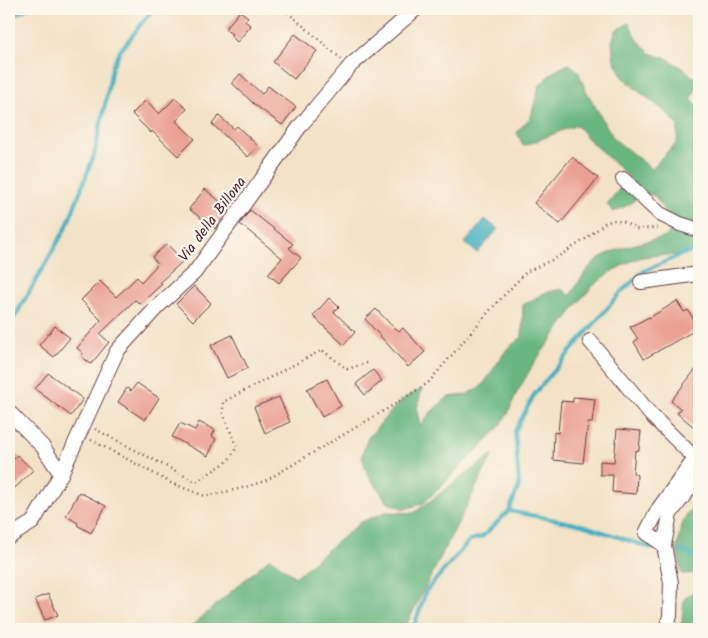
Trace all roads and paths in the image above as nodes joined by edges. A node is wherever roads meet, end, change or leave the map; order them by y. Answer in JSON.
{"nodes":[{"id":1,"x":284,"y":9,"type":"edge"},
{"id":2,"x":416,"y":9,"type":"edge"},
{"id":3,"x":350,"y":67,"type":"junction"},
{"id":4,"x":624,"y":179,"type":"dead end"},
{"id":5,"x":663,"y":228,"type":"dead end"},
{"id":6,"x":699,"y":230,"type":"edge"},
{"id":7,"x":699,"y":274,"type":"edge"},
{"id":8,"x":641,"y":282,"type":"dead end"},
{"id":9,"x":590,"y":341,"type":"dead end"},
{"id":10,"x":370,"y":362,"type":"dead end"},
{"id":11,"x":9,"y":412,"type":"edge"},
{"id":12,"x":81,"y":428,"type":"junction"},
{"id":13,"x":698,"y":458,"type":"edge"},
{"id":14,"x":61,"y":474,"type":"junction"},
{"id":15,"x":699,"y":476,"type":"edge"},
{"id":16,"x":9,"y":537,"type":"edge"},
{"id":17,"x":664,"y":545,"type":"junction"},
{"id":18,"x":666,"y":629,"type":"edge"}],
"edges":[{"from":1,"to":3,"type":"path"},
{"from":2,"to":3,"type":"street","name":"Via della Billona"},
{"from":3,"to":12,"type":"street","name":"Via della Billona"},
{"from":4,"to":6,"type":"street"},
{"from":5,"to":12,"type":"path"},
{"from":7,"to":8,"type":"street"},
{"from":9,"to":13,"type":"street"},
{"from":10,"to":12,"type":"path"},
{"from":11,"to":14,"type":"street"},
{"from":12,"to":14,"type":"street","name":"Via della Billona"},
{"from":13,"to":17,"type":"street"},
{"from":14,"to":16,"type":"street","name":"Via della Billona"},
{"from":15,"to":17,"type":"street"},
{"from":17,"to":18,"type":"street"}]}
